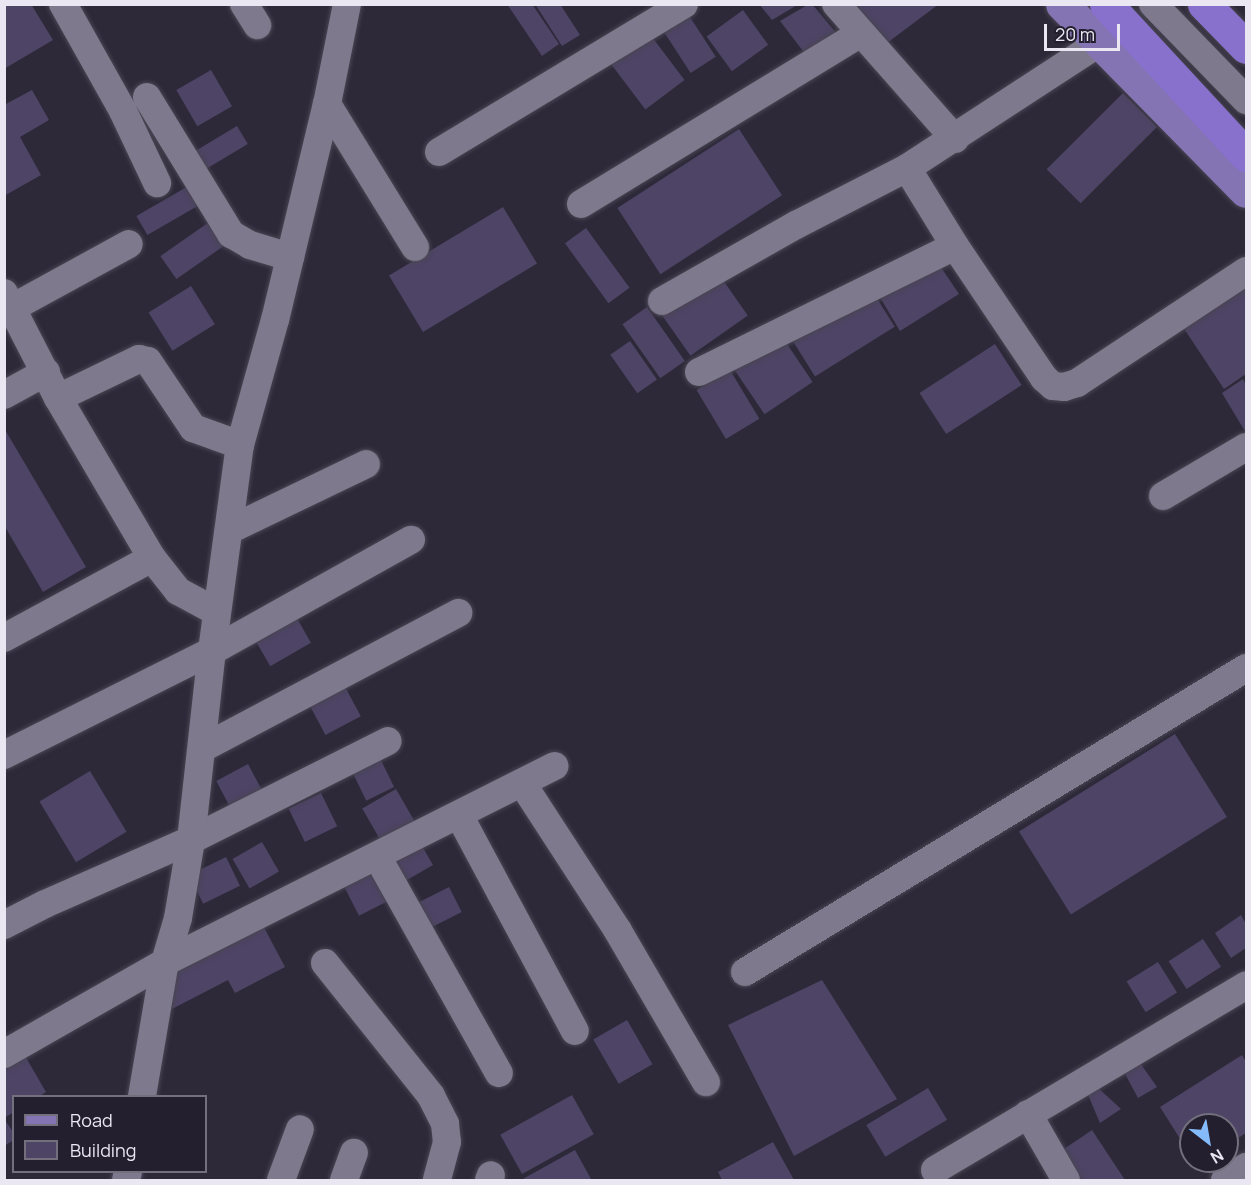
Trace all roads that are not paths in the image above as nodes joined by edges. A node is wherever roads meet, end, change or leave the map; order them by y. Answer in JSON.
{"nodes":[{"id":1,"x":63,"y":4,"type":"edge"},
{"id":2,"x":347,"y":4,"type":"edge"},
{"id":3,"x":684,"y":4,"type":"edge"},
{"id":4,"x":836,"y":4,"type":"edge"},
{"id":5,"x":1062,"y":4,"type":"edge"},
{"id":6,"x":1106,"y":4,"type":"edge"},
{"id":7,"x":1153,"y":4,"type":"edge"},
{"id":8,"x":1204,"y":4,"type":"edge"},
{"id":9,"x":861,"y":33,"type":"junction"},
{"id":10,"x":1099,"y":43,"type":"junction"},
{"id":11,"x":1246,"y":47,"type":"edge"},
{"id":12,"x":147,"y":97,"type":"dead end"},
{"id":13,"x":1246,"y":100,"type":"edge"},
{"id":14,"x":327,"y":104,"type":"junction"},
{"id":15,"x":955,"y":139,"type":"junction"},
{"id":16,"x":439,"y":152,"type":"dead end"},
{"id":17,"x":1246,"y":155,"type":"edge"},
{"id":18,"x":907,"y":168,"type":"junction"},
{"id":19,"x":157,"y":183,"type":"dead end"},
{"id":20,"x":1246,"y":191,"type":"edge"},
{"id":21,"x":581,"y":204,"type":"dead end"},
{"id":22,"x":129,"y":244,"type":"dead end"},
{"id":23,"x":415,"y":246,"type":"dead end"},
{"id":24,"x":955,"y":246,"type":"junction"},
{"id":25,"x":290,"y":257,"type":"junction"},
{"id":26,"x":1246,"y":271,"type":"edge"},
{"id":27,"x":8,"y":300,"type":"edge"},
{"id":28,"x":662,"y":301,"type":"dead end"},
{"id":29,"x":46,"y":372,"type":"junction"},
{"id":30,"x":699,"y":372,"type":"dead end"},
{"id":31,"x":4,"y":395,"type":"edge"},
{"id":32,"x":58,"y":398,"type":"junction"},
{"id":33,"x":240,"y":445,"type":"junction"},
{"id":34,"x":1246,"y":447,"type":"edge"},
{"id":35,"x":366,"y":464,"type":"dead end"},
{"id":36,"x":1163,"y":496,"type":"dead end"},
{"id":37,"x":229,"y":530,"type":"junction"},
{"id":38,"x":411,"y":540,"type":"dead end"},
{"id":39,"x":152,"y":558,"type":"junction"},
{"id":40,"x":217,"y":612,"type":"junction"},
{"id":41,"x":458,"y":613,"type":"dead end"},
{"id":42,"x":4,"y":638,"type":"edge"},
{"id":43,"x":212,"y":651,"type":"junction"},
{"id":44,"x":1246,"y":668,"type":"edge"},
{"id":45,"x":388,"y":741,"type":"dead end"},
{"id":46,"x":203,"y":748,"type":"junction"},
{"id":47,"x":4,"y":755,"type":"edge"},
{"id":48,"x":554,"y":766,"type":"dead end"},
{"id":49,"x":522,"y":783,"type":"junction"},
{"id":50,"x":459,"y":815,"type":"junction"},
{"id":51,"x":191,"y":840,"type":"junction"},
{"id":52,"x":377,"y":856,"type":"junction"},
{"id":53,"x":4,"y":925,"type":"edge"},
{"id":54,"x":165,"y":962,"type":"junction"},
{"id":55,"x":325,"y":963,"type":"dead end"},
{"id":56,"x":745,"y":972,"type":"dead end"},
{"id":57,"x":1246,"y":985,"type":"edge"},
{"id":58,"x":575,"y":1031,"type":"dead end"},
{"id":59,"x":4,"y":1054,"type":"edge"},
{"id":60,"x":500,"y":1073,"type":"dead end"},
{"id":61,"x":706,"y":1082,"type":"dead end"},
{"id":62,"x":142,"y":1095,"type":"edge"},
{"id":63,"x":1029,"y":1114,"type":"junction"},
{"id":64,"x":300,"y":1129,"type":"dead end"},
{"id":65,"x":354,"y":1153,"type":"dead end"},
{"id":66,"x":1246,"y":1167,"type":"edge"},
{"id":67,"x":935,"y":1170,"type":"dead end"},
{"id":68,"x":281,"y":1180,"type":"edge"},
{"id":69,"x":344,"y":1180,"type":"edge"},
{"id":70,"x":437,"y":1180,"type":"edge"},
{"id":71,"x":1066,"y":1180,"type":"edge"},
{"id":72,"x":1225,"y":1180,"type":"edge"}],
"edges":[{"from":1,"to":19,"type":"street"},
{"from":2,"to":14,"type":"street"},
{"from":3,"to":16,"type":"street"},
{"from":4,"to":9,"type":"street"},
{"from":5,"to":10,"type":"main road"},
{"from":6,"to":17,"type":"highway"},
{"from":7,"to":13,"type":"street"},
{"from":8,"to":11,"type":"highway"},
{"from":9,"to":15,"type":"street"},
{"from":9,"to":21,"type":"street"},
{"from":10,"to":15,"type":"street"},
{"from":10,"to":20,"type":"main road"},
{"from":12,"to":25,"type":"street"},
{"from":14,"to":23,"type":"street"},
{"from":14,"to":25,"type":"street"},
{"from":15,"to":18,"type":"street"},
{"from":18,"to":24,"type":"street"},
{"from":18,"to":28,"type":"street"},
{"from":22,"to":27,"type":"street"},
{"from":24,"to":26,"type":"street"},
{"from":24,"to":30,"type":"street"},
{"from":25,"to":33,"type":"street"},
{"from":27,"to":29,"type":"street"},
{"from":29,"to":31,"type":"street"},
{"from":29,"to":32,"type":"street"},
{"from":32,"to":33,"type":"street"},
{"from":32,"to":39,"type":"street"},
{"from":33,"to":37,"type":"street"},
{"from":34,"to":36,"type":"street"},
{"from":35,"to":37,"type":"street"},
{"from":37,"to":40,"type":"street"},
{"from":38,"to":43,"type":"street"},
{"from":39,"to":40,"type":"street"},
{"from":39,"to":42,"type":"street"},
{"from":40,"to":43,"type":"street"},
{"from":41,"to":46,"type":"street"},
{"from":43,"to":46,"type":"street"},
{"from":43,"to":47,"type":"street"},
{"from":44,"to":56,"type":"street"},
{"from":45,"to":51,"type":"street"},
{"from":46,"to":51,"type":"street"},
{"from":48,"to":49,"type":"street"},
{"from":49,"to":50,"type":"street"},
{"from":49,"to":61,"type":"street"},
{"from":50,"to":52,"type":"street"},
{"from":50,"to":58,"type":"street"},
{"from":51,"to":53,"type":"street"},
{"from":51,"to":54,"type":"street"},
{"from":52,"to":54,"type":"street"},
{"from":52,"to":60,"type":"street"},
{"from":54,"to":59,"type":"street"},
{"from":54,"to":62,"type":"street"},
{"from":55,"to":70,"type":"street"},
{"from":57,"to":63,"type":"street"},
{"from":63,"to":67,"type":"street"},
{"from":63,"to":71,"type":"street"},
{"from":64,"to":68,"type":"street"},
{"from":65,"to":69,"type":"street"},
{"from":66,"to":72,"type":"street"}]}
